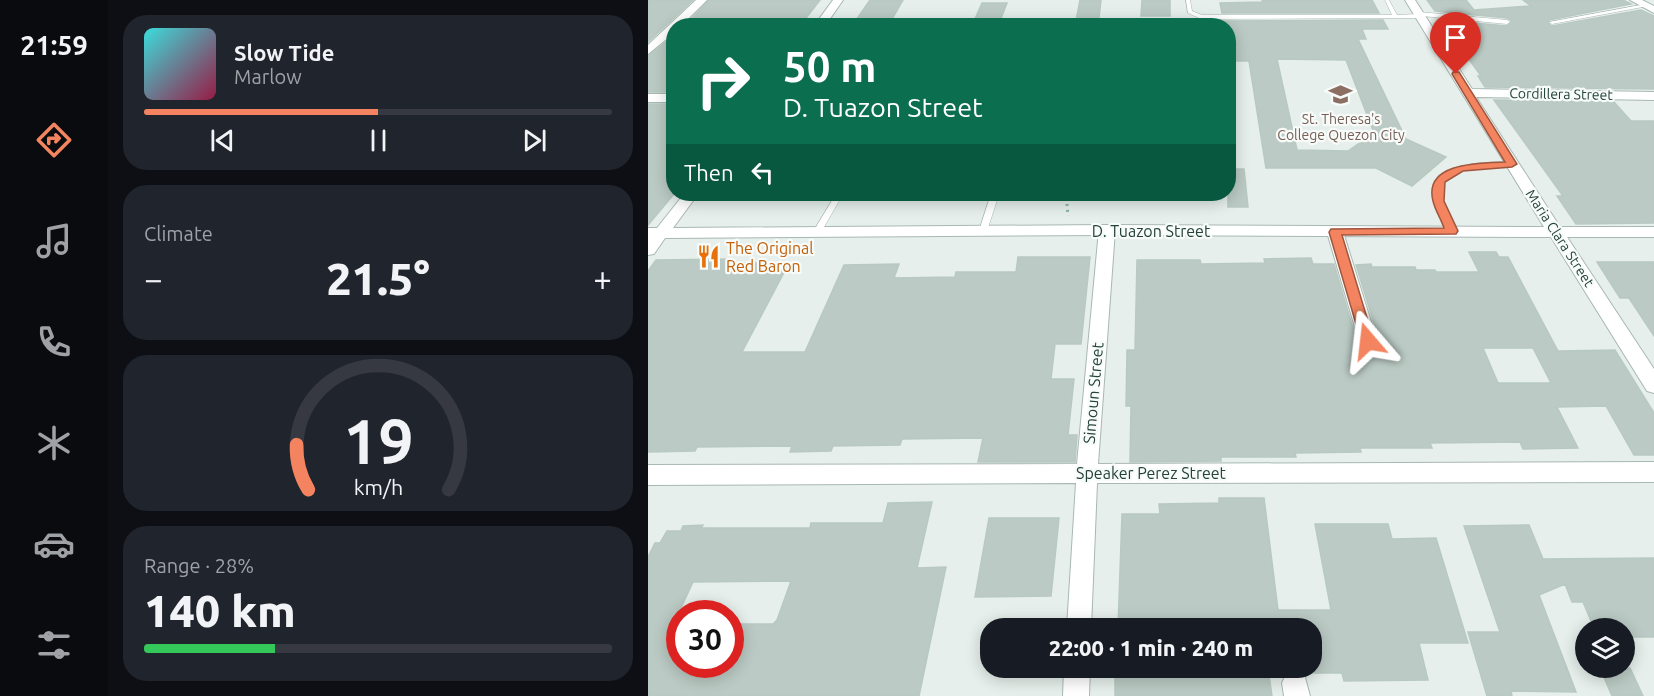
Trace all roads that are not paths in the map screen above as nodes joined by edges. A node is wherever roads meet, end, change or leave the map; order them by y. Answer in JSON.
{"nodes":[{"id":1,"x":702,"y":0,"type":"edge"},
{"id":2,"x":838,"y":0,"type":"edge"},
{"id":3,"x":1188,"y":0,"type":"edge"},
{"id":4,"x":1387,"y":0,"type":"edge"},
{"id":5,"x":1410,"y":0,"type":"edge"},
{"id":6,"x":1635,"y":0,"type":"edge"},
{"id":7,"x":1650,"y":8,"type":"edge"},
{"id":8,"x":1420,"y":15,"type":"junction"},
{"id":9,"x":1395,"y":16,"type":"junction"},
{"id":10,"x":683,"y":18,"type":"edge"},
{"id":11,"x":825,"y":18,"type":"edge"},
{"id":12,"x":1508,"y":22,"type":"dead end"},
{"id":13,"x":1552,"y":22,"type":"dead end"},
{"id":14,"x":666,"y":34,"type":"edge"},
{"id":15,"x":648,"y":51,"type":"edge"},
{"id":16,"x":1468,"y":93,"type":"junction"},
{"id":17,"x":1654,"y":96,"type":"edge"},
{"id":18,"x":648,"y":98,"type":"edge"},
{"id":19,"x":666,"y":98,"type":"edge"},
{"id":20,"x":1512,"y":164,"type":"junction"},
{"id":21,"x":684,"y":201,"type":"edge"},
{"id":22,"x":835,"y":201,"type":"edge"},
{"id":23,"x":993,"y":201,"type":"edge"},
{"id":24,"x":1107,"y":230,"type":"junction"},
{"id":25,"x":983,"y":231,"type":"junction"},
{"id":26,"x":1452,"y":231,"type":"junction"},
{"id":27,"x":1556,"y":231,"type":"junction"},
{"id":28,"x":817,"y":232,"type":"junction"},
{"id":29,"x":1335,"y":232,"type":"junction"},
{"id":30,"x":1654,"y":232,"type":"edge"},
{"id":31,"x":654,"y":233,"type":"edge"},
{"id":32,"x":648,"y":250,"type":"edge"},
{"id":33,"x":1368,"y":341,"type":"dead end"},
{"id":34,"x":1654,"y":385,"type":"edge"},
{"id":35,"x":1654,"y":472,"type":"edge"},
{"id":36,"x":1086,"y":473,"type":"junction"},
{"id":37,"x":648,"y":475,"type":"edge"},
{"id":38,"x":1079,"y":618,"type":"edge"},
{"id":39,"x":1077,"y":678,"type":"edge"},
{"id":40,"x":1076,"y":696,"type":"edge"}],
"edges":[{"from":1,"to":10,"type":"street"},
{"from":2,"to":11,"type":"street"},
{"from":3,"to":9,"type":"lane"},
{"from":4,"to":9,"type":"lane"},
{"from":5,"to":8,"type":"street","name":"Maria Clara Street"},
{"from":6,"to":7,"type":"street"},
{"from":7,"to":13,"type":"lane"},
{"from":8,"to":9,"type":"lane"},
{"from":8,"to":12,"type":"lane"},
{"from":8,"to":16,"type":"street","name":"Maria Clara Street"},
{"from":14,"to":15,"type":"street"},
{"from":16,"to":17,"type":"street","name":"Cordillera Street"},
{"from":16,"to":20,"type":"street","name":"Maria Clara Street"},
{"from":18,"to":19,"type":"street"},
{"from":20,"to":26,"type":"lane"},
{"from":20,"to":27,"type":"street","name":"Maria Clara Street"},
{"from":21,"to":31,"type":"street"},
{"from":22,"to":28,"type":"lane"},
{"from":23,"to":25,"type":"lane"},
{"from":24,"to":25,"type":"street","name":"D. Tuazon Street"},
{"from":24,"to":29,"type":"street","name":"D. Tuazon Street"},
{"from":24,"to":36,"type":"street","name":"Simoun Street"},
{"from":25,"to":28,"type":"street","name":"D. Tuazon Street"},
{"from":26,"to":27,"type":"street","name":"D. Tuazon Street"},
{"from":26,"to":29,"type":"street","name":"D. Tuazon Street"},
{"from":27,"to":30,"type":"street","name":"D. Tuazon Street"},
{"from":27,"to":34,"type":"street","name":"Maria Clara Street"},
{"from":28,"to":31,"type":"street","name":"D. Tuazon Street"},
{"from":29,"to":33,"type":"street"},
{"from":31,"to":32,"type":"street"},
{"from":35,"to":36,"type":"street","name":"Speaker Perez Street"},
{"from":36,"to":37,"type":"street","name":"Speaker Perez Street"},
{"from":36,"to":38,"type":"street","name":"Simoun Street"},
{"from":39,"to":40,"type":"street"}]}
